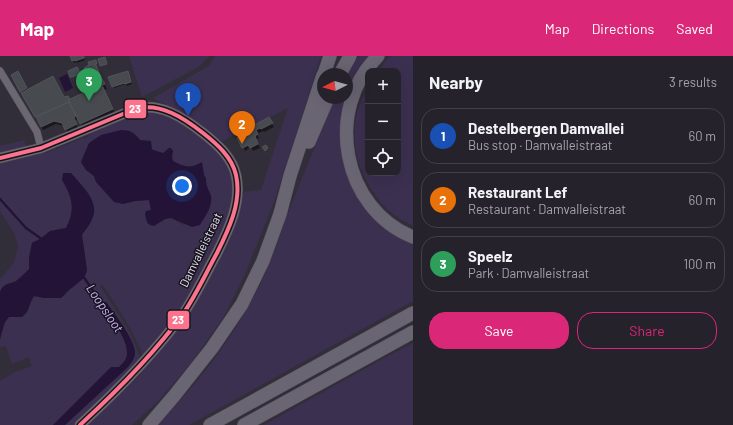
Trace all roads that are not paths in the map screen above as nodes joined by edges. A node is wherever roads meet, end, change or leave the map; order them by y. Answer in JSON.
{"nodes":[{"id":1,"x":330,"y":56,"type":"edge"},
{"id":2,"x":350,"y":56,"type":"edge"},
{"id":3,"x":378,"y":56,"type":"edge"},
{"id":4,"x":326,"y":68,"type":"edge"},
{"id":5,"x":343,"y":68,"type":"edge"},
{"id":6,"x":0,"y":71,"type":"edge"},
{"id":7,"x":317,"y":93,"type":"edge"},
{"id":8,"x":325,"y":104,"type":"edge"},
{"id":9,"x":42,"y":148,"type":"junction"},
{"id":10,"x":0,"y":158,"type":"edge"},
{"id":11,"x":283,"y":206,"type":"junction"},
{"id":12,"x":413,"y":237,"type":"edge"},
{"id":13,"x":413,"y":313,"type":"edge"},
{"id":14,"x":413,"y":332,"type":"edge"},
{"id":15,"x":80,"y":425,"type":"edge"},
{"id":16,"x":149,"y":425,"type":"edge"},
{"id":17,"x":210,"y":425,"type":"edge"},
{"id":18,"x":244,"y":425,"type":"edge"}],
"edges":[{"from":1,"to":4,"type":"highway"},
{"from":2,"to":5,"type":"highway"},
{"from":3,"to":12,"type":"highway"},
{"from":6,"to":9,"type":"street"},
{"from":7,"to":11,"type":"highway"},
{"from":8,"to":11,"type":"highway"},
{"from":9,"to":10,"type":"street","name":"Damvalleistraat"},
{"from":9,"to":15,"type":"street","name":"Damvalleistraat"},
{"from":11,"to":16,"type":"highway"},
{"from":13,"to":17,"type":"highway"},
{"from":14,"to":18,"type":"highway"}]}
